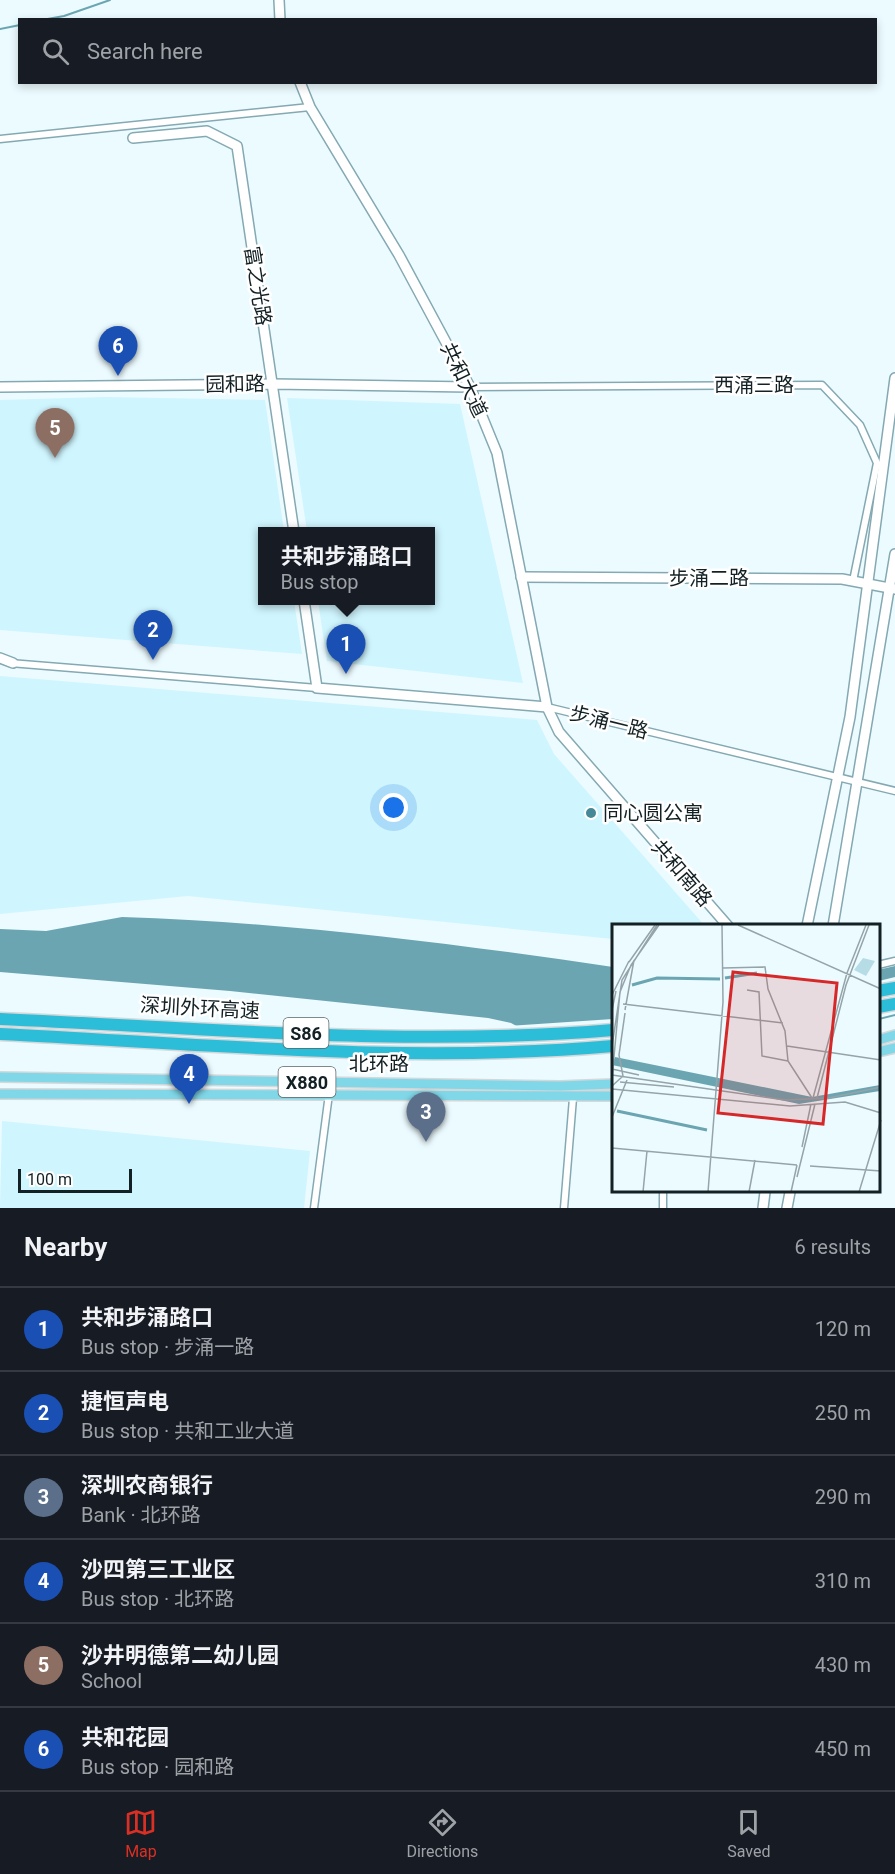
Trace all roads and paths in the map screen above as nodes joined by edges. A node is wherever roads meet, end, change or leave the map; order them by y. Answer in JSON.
{"nodes":[{"id":1,"x":279,"y":0,"type":"edge"},
{"id":2,"x":280,"y":18,"type":"edge"},
{"id":3,"x":301,"y":84,"type":"edge"},
{"id":4,"x":310,"y":107,"type":"junction"},
{"id":5,"x":133,"y":138,"type":"dead end"},
{"id":6,"x":0,"y":139,"type":"edge"},
{"id":7,"x":895,"y":378,"type":"edge"},
{"id":8,"x":273,"y":384,"type":"junction"},
{"id":9,"x":0,"y":387,"type":"edge"},
{"id":10,"x":470,"y":387,"type":"junction"},
{"id":11,"x":293,"y":527,"type":"edge"},
{"id":12,"x":895,"y":554,"type":"edge"},
{"id":13,"x":521,"y":577,"type":"junction"},
{"id":14,"x":853,"y":580,"type":"junction"},
{"id":15,"x":868,"y":583,"type":"junction"},
{"id":16,"x":892,"y":588,"type":"edge"},
{"id":17,"x":305,"y":605,"type":"edge"},
{"id":18,"x":0,"y":660,"type":"edge"},
{"id":19,"x":13,"y":663,"type":"joint"},
{"id":20,"x":317,"y":688,"type":"junction"},
{"id":21,"x":547,"y":707,"type":"junction"},
{"id":22,"x":838,"y":778,"type":"junction"},
{"id":23,"x":858,"y":783,"type":"junction"},
{"id":24,"x":895,"y":792,"type":"edge"},
{"id":25,"x":726,"y":924,"type":"edge"},
{"id":26,"x":807,"y":924,"type":"edge"},
{"id":27,"x":833,"y":924,"type":"edge"},
{"id":28,"x":895,"y":961,"type":"edge"},
{"id":29,"x":880,"y":965,"type":"edge"},
{"id":30,"x":895,"y":988,"type":"edge"},
{"id":31,"x":880,"y":991,"type":"edge"},
{"id":32,"x":895,"y":1004,"type":"edge"},
{"id":33,"x":880,"y":1008,"type":"edge"},
{"id":34,"x":0,"y":1018,"type":"edge"},
{"id":35,"x":612,"y":1029,"type":"edge"},
{"id":36,"x":0,"y":1035,"type":"edge"},
{"id":37,"x":895,"y":1035,"type":"edge"},
{"id":38,"x":880,"y":1040,"type":"edge"},
{"id":39,"x":612,"y":1046,"type":"edge"},
{"id":40,"x":895,"y":1048,"type":"edge"},
{"id":41,"x":880,"y":1052,"type":"edge"},
{"id":42,"x":0,"y":1069,"type":"edge"},
{"id":43,"x":0,"y":1077,"type":"edge"},
{"id":44,"x":34,"y":1077,"type":"junction"},
{"id":45,"x":612,"y":1084,"type":"edge"},
{"id":46,"x":16,"y":1093,"type":"junction"},
{"id":47,"x":0,"y":1094,"type":"edge"},
{"id":48,"x":329,"y":1094,"type":"junction"},
{"id":49,"x":612,"y":1096,"type":"edge"},
{"id":50,"x":573,"y":1098,"type":"junction"},
{"id":51,"x":0,"y":1099,"type":"edge"},
{"id":52,"x":765,"y":1193,"type":"edge"},
{"id":53,"x":790,"y":1193,"type":"edge"},
{"id":54,"x":314,"y":1208,"type":"edge"},
{"id":55,"x":564,"y":1208,"type":"edge"},
{"id":56,"x":763,"y":1208,"type":"edge"},
{"id":57,"x":787,"y":1208,"type":"edge"}],
"edges":[{"from":1,"to":2,"type":"street"},
{"from":3,"to":4,"type":"street","name":"共和大道"},
{"from":4,"to":6,"type":"street"},
{"from":4,"to":10,"type":"street","name":"共和大道"},
{"from":5,"to":8,"type":"street","name":"富之光路"},
{"from":7,"to":15,"type":"street"},
{"from":8,"to":9,"type":"street","name":"园和路"},
{"from":8,"to":10,"type":"street","name":"园和路"},
{"from":8,"to":11,"type":"street","name":"富之光路"},
{"from":10,"to":13,"type":"street","name":"共和大道"},
{"from":10,"to":14,"type":"street","name":"西涌三路"},
{"from":12,"to":16,"type":"street"},
{"from":13,"to":14,"type":"street","name":"步涌二路"},
{"from":13,"to":21,"type":"street","name":"共和大道"},
{"from":14,"to":15,"type":"street","name":"步涌二路"},
{"from":15,"to":16,"type":"street","name":"步涌二路"},
{"from":15,"to":22,"type":"street"},
{"from":16,"to":23,"type":"street"},
{"from":17,"to":20,"type":"street"},
{"from":18,"to":19,"type":"street"},
{"from":19,"to":20,"type":"street"},
{"from":20,"to":21,"type":"street","name":"步涌一路"},
{"from":21,"to":22,"type":"street","name":"步涌一路"},
{"from":21,"to":25,"type":"street","name":"共和南路"},
{"from":22,"to":23,"type":"street","name":"步涌一路"},
{"from":22,"to":26,"type":"street"},
{"from":23,"to":24,"type":"street","name":"步涌一路"},
{"from":23,"to":27,"type":"street"},
{"from":28,"to":29,"type":"street"},
{"from":30,"to":31,"type":"highway"},
{"from":32,"to":33,"type":"highway"},
{"from":34,"to":35,"type":"highway","name":"深圳外环高速","number":"S86"},
{"from":36,"to":39,"type":"highway","name":"深圳外环高速","number":"S86"},
{"from":37,"to":38,"type":"main road"},
{"from":40,"to":41,"type":"main road"},
{"from":42,"to":44,"type":"main road"},
{"from":43,"to":44,"type":"main road","name":"北环路","number":"X880"},
{"from":44,"to":45,"type":"main road","name":"北环路","number":"X880"},
{"from":46,"to":47,"type":"main road","name":"北环路","number":"X880"},
{"from":46,"to":48,"type":"main road","name":"北环路","number":"X880"},
{"from":46,"to":51,"type":"main road"},
{"from":48,"to":50,"type":"main road","name":"北环路","number":"X880"},
{"from":48,"to":54,"type":"street"},
{"from":49,"to":50,"type":"main road","name":"北环路","number":"X880"},
{"from":50,"to":55,"type":"street"},
{"from":52,"to":56,"type":"street"},
{"from":53,"to":57,"type":"street"}]}
